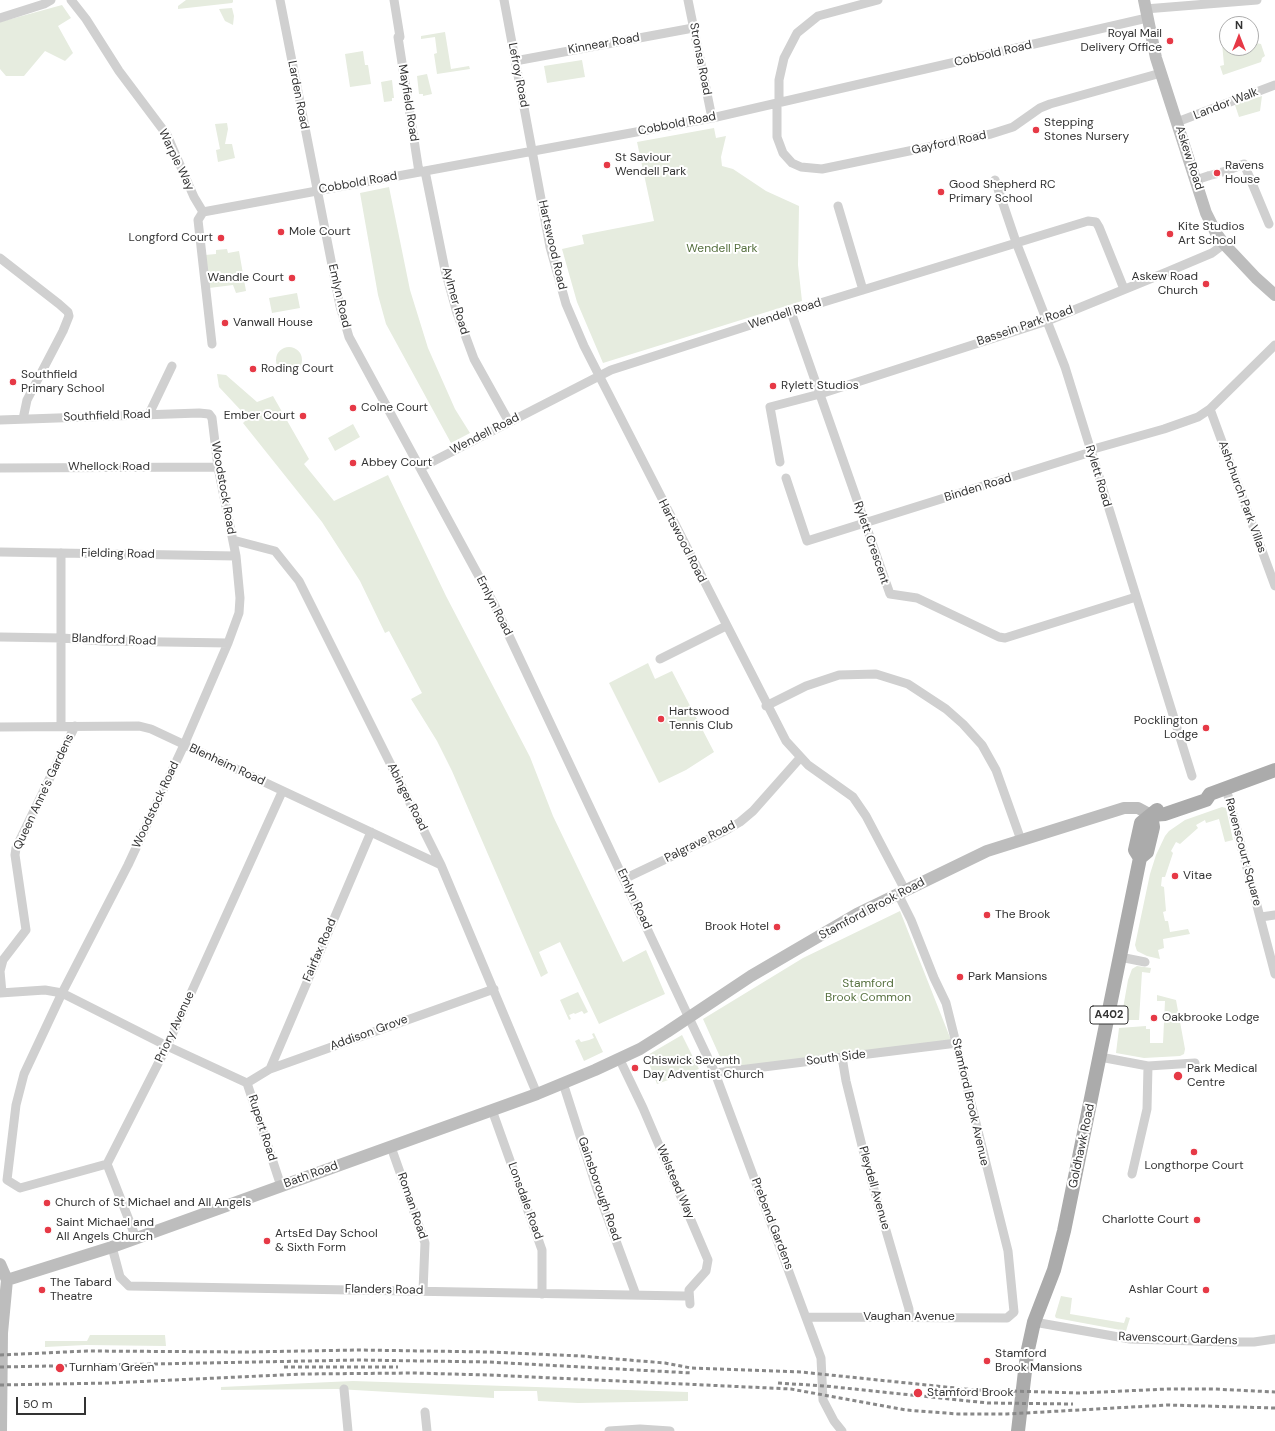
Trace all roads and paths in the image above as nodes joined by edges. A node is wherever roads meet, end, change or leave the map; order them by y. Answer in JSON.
{"nodes":[{"id":1,"x":51,"y":0,"type":"edge"},
{"id":2,"x":71,"y":0,"type":"edge"},
{"id":3,"x":280,"y":0,"type":"edge"},
{"id":4,"x":394,"y":0,"type":"edge"},
{"id":5,"x":504,"y":0,"type":"edge"},
{"id":6,"x":688,"y":0,"type":"edge"},
{"id":7,"x":878,"y":0,"type":"edge"},
{"id":8,"x":1257,"y":0,"type":"edge"},
{"id":9,"x":1145,"y":9,"type":"edge"},
{"id":10,"x":0,"y":18,"type":"edge"},
{"id":11,"x":693,"y":28,"type":"junction"},
{"id":12,"x":515,"y":61,"type":"junction"},
{"id":13,"x":1161,"y":72,"type":"junction"},
{"id":14,"x":1275,"y":86,"type":"edge"},
{"id":15,"x":778,"y":103,"type":"junction"},
{"id":16,"x":712,"y":118,"type":"junction"},
{"id":17,"x":1177,"y":122,"type":"junction"},
{"id":18,"x":533,"y":151,"type":"junction"},
{"id":19,"x":1226,"y":170,"type":"tunnel mouth"},
{"id":20,"x":422,"y":171,"type":"junction"},
{"id":21,"x":1208,"y":176,"type":"tunnel mouth"},
{"id":22,"x":995,"y":180,"type":"dead end"},
{"id":23,"x":1196,"y":180,"type":"junction"},
{"id":24,"x":317,"y":190,"type":"junction"},
{"id":25,"x":838,"y":206,"type":"dead end"},
{"id":26,"x":203,"y":212,"type":"junction"},
{"id":27,"x":1269,"y":224,"type":"dead end"},
{"id":28,"x":1016,"y":242,"type":"junction"},
{"id":29,"x":1224,"y":244,"type":"junction"},
{"id":30,"x":0,"y":258,"type":"edge"},
{"id":31,"x":1124,"y":289,"type":"junction"},
{"id":32,"x":863,"y":290,"type":"junction"},
{"id":33,"x":1275,"y":295,"type":"edge"},
{"id":34,"x":791,"y":312,"type":"junction"},
{"id":35,"x":1046,"y":321,"type":"junction"},
{"id":36,"x":212,"y":344,"type":"dead end"},
{"id":37,"x":1275,"y":345,"type":"edge"},
{"id":38,"x":172,"y":366,"type":"dead end"},
{"id":39,"x":598,"y":376,"type":"junction"},
{"id":40,"x":820,"y":394,"type":"junction"},
{"id":41,"x":1210,"y":409,"type":"junction"},
{"id":42,"x":149,"y":414,"type":"junction"},
{"id":43,"x":212,"y":418,"type":"joint"},
{"id":44,"x":23,"y":419,"type":"junction"},
{"id":45,"x":0,"y":420,"type":"edge"},
{"id":46,"x":509,"y":422,"type":"junction"},
{"id":47,"x":1091,"y":451,"type":"junction"},
{"id":48,"x":780,"y":462,"type":"dead end"},
{"id":49,"x":218,"y":467,"type":"junction"},
{"id":50,"x":0,"y":468,"type":"edge"},
{"id":51,"x":420,"y":468,"type":"junction"},
{"id":52,"x":786,"y":478,"type":"dead end"},
{"id":53,"x":864,"y":522,"type":"junction"},
{"id":54,"x":232,"y":540,"type":"junction"},
{"id":55,"x":0,"y":552,"type":"edge"},
{"id":56,"x":61,"y":553,"type":"junction"},
{"id":57,"x":236,"y":556,"type":"junction"},
{"id":58,"x":1275,"y":586,"type":"edge"},
{"id":59,"x":1136,"y":597,"type":"junction"},
{"id":60,"x":726,"y":626,"type":"junction"},
{"id":61,"x":0,"y":637,"type":"edge"},
{"id":62,"x":62,"y":638,"type":"junction"},
{"id":63,"x":228,"y":643,"type":"junction"},
{"id":64,"x":660,"y":659,"type":"dead end"},
{"id":65,"x":766,"y":706,"type":"junction"},
{"id":66,"x":62,"y":726,"type":"junction"},
{"id":67,"x":75,"y":726,"type":"junction"},
{"id":68,"x":0,"y":727,"type":"edge"},
{"id":69,"x":184,"y":745,"type":"junction"},
{"id":70,"x":800,"y":758,"type":"junction"},
{"id":71,"x":1275,"y":770,"type":"edge"},
{"id":72,"x":1192,"y":776,"type":"dead end"},
{"id":73,"x":1226,"y":788,"type":"junction"},
{"id":74,"x":282,"y":792,"type":"junction"},
{"id":75,"x":1151,"y":815,"type":"junction"},
{"id":76,"x":371,"y":832,"type":"junction"},
{"id":77,"x":1021,"y":840,"type":"junction"},
{"id":78,"x":441,"y":865,"type":"junction"},
{"id":79,"x":624,"y":879,"type":"junction"},
{"id":80,"x":901,"y":892,"type":"junction"},
{"id":81,"x":1275,"y":915,"type":"edge"},
{"id":82,"x":1260,"y":917,"type":"junction"},
{"id":83,"x":1120,"y":957,"type":"junction"},
{"id":84,"x":1144,"y":962,"type":"dead end"},
{"id":85,"x":1275,"y":974,"type":"edge"},
{"id":86,"x":494,"y":989,"type":"junction"},
{"id":87,"x":1,"y":993,"type":"edge"},
{"id":88,"x":62,"y":993,"type":"junction"},
{"id":89,"x":690,"y":1018,"type":"junction"},
{"id":90,"x":956,"y":1043,"type":"junction"},
{"id":91,"x":167,"y":1046,"type":"junction"},
{"id":92,"x":842,"y":1057,"type":"junction"},
{"id":93,"x":1100,"y":1057,"type":"junction"},
{"id":94,"x":616,"y":1060,"type":"junction"},
{"id":95,"x":1195,"y":1063,"type":"dead end"},
{"id":96,"x":1148,"y":1066,"type":"junction"},
{"id":97,"x":270,"y":1069,"type":"junction"},
{"id":98,"x":715,"y":1073,"type":"junction"},
{"id":99,"x":247,"y":1083,"type":"junction"},
{"id":100,"x":563,"y":1083,"type":"junction"},
{"id":101,"x":537,"y":1094,"type":"junction"},
{"id":102,"x":492,"y":1110,"type":"junction"},
{"id":103,"x":391,"y":1146,"type":"junction"},
{"id":104,"x":107,"y":1164,"type":"junction"},
{"id":105,"x":1132,"y":1174,"type":"dead end"},
{"id":106,"x":281,"y":1186,"type":"junction"},
{"id":107,"x":136,"y":1238,"type":"junction"},
{"id":108,"x":112,"y":1246,"type":"junction"},
{"id":109,"x":0,"y":1264,"type":"edge"},
{"id":110,"x":7,"y":1280,"type":"junction"},
{"id":111,"x":423,"y":1291,"type":"junction"},
{"id":112,"x":542,"y":1294,"type":"junction"},
{"id":113,"x":636,"y":1295,"type":"junction"},
{"id":114,"x":684,"y":1296,"type":"dead end"},
{"id":115,"x":690,"y":1304,"type":"dead end"},
{"id":116,"x":807,"y":1317,"type":"junction"},
{"id":117,"x":909,"y":1317,"type":"junction"},
{"id":118,"x":1011,"y":1317,"type":"joint"},
{"id":119,"x":1034,"y":1322,"type":"junction"},
{"id":120,"x":1275,"y":1339,"type":"edge"},
{"id":121,"x":344,"y":1389,"type":"dead end"},
{"id":122,"x":425,"y":1412,"type":"dead end"},
{"id":123,"x":1,"y":1431,"type":"edge"},
{"id":124,"x":348,"y":1431,"type":"edge"},
{"id":125,"x":427,"y":1431,"type":"edge"},
{"id":126,"x":609,"y":1431,"type":"edge"},
{"id":127,"x":670,"y":1431,"type":"edge"},
{"id":128,"x":842,"y":1431,"type":"edge"},
{"id":129,"x":1018,"y":1431,"type":"edge"}],
"edges":[{"from":1,"to":10,"type":"street"},
{"from":2,"to":26,"type":"street","name":"Warple Way"},
{"from":3,"to":24,"type":"street","name":"Larden Road"},
{"from":4,"to":20,"type":"street","name":"Mayfield Road"},
{"from":5,"to":12,"type":"street","name":"Lefroy Road"},
{"from":6,"to":11,"type":"street","name":"Stronsa Road"},
{"from":7,"to":15,"type":"street","name":"Gayford Road"},
{"from":8,"to":9,"type":"street","name":"Cobbold Road"},
{"from":9,"to":13,"type":"main road","name":"Askew Road"},
{"from":9,"to":15,"type":"street","name":"Cobbold Road"},
{"from":11,"to":12,"type":"street","name":"Kinnear Road"},
{"from":11,"to":16,"type":"street","name":"Stronsa Road"},
{"from":12,"to":18,"type":"street","name":"Lefroy Road"},
{"from":13,"to":15,"type":"street","name":"Gayford Road"},
{"from":13,"to":17,"type":"main road","name":"Askew Road"},
{"from":14,"to":17,"type":"street","name":"Landor Walk"},
{"from":15,"to":16,"type":"street","name":"Cobbold Road"},
{"from":16,"to":18,"type":"street","name":"Cobbold Road"},
{"from":17,"to":23,"type":"main road","name":"Askew Road"},
{"from":18,"to":20,"type":"street","name":"Cobbold Road"},
{"from":18,"to":39,"type":"street","name":"Hartswood Road"},
{"from":19,"to":27,"type":"street"},
{"from":20,"to":24,"type":"street","name":"Cobbold Road"},
{"from":20,"to":46,"type":"street","name":"Aylmer Road"},
{"from":21,"to":23,"type":"street"},
{"from":22,"to":28,"type":"street","name":"Rylett Road"},
{"from":23,"to":29,"type":"main road","name":"Askew Road"},
{"from":24,"to":26,"type":"street","name":"Cobbold Road"},
{"from":24,"to":51,"type":"street","name":"Emlyn Road"},
{"from":25,"to":32,"type":"street"},
{"from":26,"to":36,"type":"street"},
{"from":28,"to":31,"type":"street","name":"Wendell Road"},
{"from":28,"to":32,"type":"street","name":"Wendell Road"},
{"from":28,"to":35,"type":"street","name":"Rylett Road"},
{"from":29,"to":31,"type":"street","name":"Bassein Park Road"},
{"from":29,"to":33,"type":"main road","name":"Askew Road"},
{"from":30,"to":44,"type":"street"},
{"from":31,"to":35,"type":"street","name":"Bassein Park Road"},
{"from":32,"to":34,"type":"street","name":"Wendell Road"},
{"from":34,"to":39,"type":"street","name":"Wendell Road"},
{"from":34,"to":40,"type":"street","name":"Rylett Crescent"},
{"from":35,"to":40,"type":"street","name":"Bassein Park Road"},
{"from":35,"to":47,"type":"street","name":"Rylett Road"},
{"from":37,"to":41,"type":"street","name":"Binden Road"},
{"from":38,"to":42,"type":"street"},
{"from":39,"to":46,"type":"street","name":"Wendell Road"},
{"from":39,"to":60,"type":"street","name":"Hartswood Road"},
{"from":40,"to":48,"type":"street","name":"Bassein Park Road"},
{"from":40,"to":53,"type":"street","name":"Rylett Crescent"},
{"from":41,"to":47,"type":"street","name":"Binden Road"},
{"from":41,"to":58,"type":"street","name":"Ashchurch Park Villas"},
{"from":42,"to":43,"type":"street","name":"Southfield Road"},
{"from":42,"to":44,"type":"street","name":"Southfield Road"},
{"from":43,"to":49,"type":"street","name":"Woodstock Road"},
{"from":44,"to":45,"type":"street","name":"Southfield Road"},
{"from":46,"to":51,"type":"street","name":"Wendell Road"},
{"from":47,"to":53,"type":"street","name":"Binden Road"},
{"from":47,"to":59,"type":"street","name":"Rylett Road"},
{"from":49,"to":50,"type":"street","name":"Whellock Road"},
{"from":49,"to":54,"type":"street","name":"Woodstock Road"},
{"from":51,"to":79,"type":"street","name":"Emlyn Road"},
{"from":52,"to":53,"type":"street","name":"Binden Road"},
{"from":53,"to":59,"type":"street","name":"Rylett Crescent"},
{"from":54,"to":57,"type":"street","name":"Woodstock Road"},
{"from":54,"to":78,"type":"street","name":"Abinger Road"},
{"from":55,"to":56,"type":"street","name":"Fielding Road"},
{"from":56,"to":57,"type":"street","name":"Fielding Road"},
{"from":56,"to":62,"type":"street","name":"Queen Anne's Gardens"},
{"from":57,"to":63,"type":"street","name":"Woodstock Road"},
{"from":59,"to":72,"type":"street","name":"Rylett Road"},
{"from":60,"to":64,"type":"street"},
{"from":60,"to":65,"type":"street","name":"Hartswood Road"},
{"from":61,"to":62,"type":"street","name":"Blandford Road"},
{"from":62,"to":63,"type":"street","name":"Blandford Road"},
{"from":62,"to":66,"type":"street","name":"Queen Anne's Gardens"},
{"from":63,"to":69,"type":"street","name":"Woodstock Road"},
{"from":65,"to":70,"type":"street","name":"Hartswood Road"},
{"from":65,"to":77,"type":"street"},
{"from":66,"to":67,"type":"street","name":"Blenheim Road"},
{"from":66,"to":68,"type":"street","name":"Blenheim Road"},
{"from":67,"to":69,"type":"street","name":"Blenheim Road"},
{"from":67,"to":87,"type":"street","name":"Queen Anne's Gardens"},
{"from":69,"to":74,"type":"street","name":"Blenheim Road"},
{"from":69,"to":88,"type":"street","name":"Woodstock Road"},
{"from":70,"to":79,"type":"street","name":"Palgrave Road"},
{"from":70,"to":80,"type":"street","name":"Hartswood Road"},
{"from":71,"to":73,"type":"main road"},
{"from":73,"to":75,"type":"main road"},
{"from":73,"to":82,"type":"street","name":"Ravenscourt Square"},
{"from":74,"to":76,"type":"street","name":"Blenheim Road"},
{"from":74,"to":91,"type":"street","name":"Priory Avenue"},
{"from":75,"to":77,"type":"main road","name":"Stamford Brook Road"},
{"from":75,"to":83,"type":"main road","name":"Goldhawk Road","number":"A402"},
{"from":76,"to":78,"type":"street","name":"Blenheim Road"},
{"from":76,"to":97,"type":"street","name":"Fairfax Road"},
{"from":77,"to":80,"type":"main road","name":"Stamford Brook Road"},
{"from":78,"to":86,"type":"street","name":"Abinger Road"},
{"from":79,"to":89,"type":"street","name":"Emlyn Road"},
{"from":80,"to":89,"type":"main road","name":"Stamford Brook Road"},
{"from":80,"to":90,"type":"street","name":"Stamford Brook Avenue"},
{"from":81,"to":82,"type":"street","name":"Ravenscourt Square"},
{"from":82,"to":85,"type":"street","name":"Ravenscourt Square"},
{"from":83,"to":84,"type":"street"},
{"from":83,"to":93,"type":"main road","name":"Goldhawk Road","number":"A402"},
{"from":86,"to":97,"type":"street","name":"Addison Grove"},
{"from":86,"to":101,"type":"street","name":"Abinger Road"},
{"from":87,"to":88,"type":"street","name":"Rupert Road"},
{"from":88,"to":91,"type":"street","name":"Rupert Road"},
{"from":88,"to":104,"type":"street","name":"Woodstock Road"},
{"from":89,"to":94,"type":"main road","name":"Stamford Brook Road"},
{"from":89,"to":98,"type":"street","name":"Prebend Gardens"},
{"from":90,"to":92,"type":"street","name":"South Side"},
{"from":90,"to":118,"type":"street","name":"Stamford Brook Avenue"},
{"from":91,"to":99,"type":"street","name":"Rupert Road"},
{"from":91,"to":104,"type":"street","name":"Priory Avenue"},
{"from":92,"to":98,"type":"street","name":"South Side"},
{"from":92,"to":117,"type":"street","name":"Pleydell Avenue"},
{"from":93,"to":96,"type":"street"},
{"from":93,"to":119,"type":"main road","name":"Goldhawk Road","number":"A402"},
{"from":94,"to":100,"type":"main road","name":"Bath Road"},
{"from":94,"to":115,"type":"street","name":"Welstead Way"},
{"from":95,"to":96,"type":"street"},
{"from":96,"to":105,"type":"street"},
{"from":97,"to":99,"type":"street","name":"Addison Grove"},
{"from":98,"to":116,"type":"street","name":"Prebend Gardens"},
{"from":99,"to":106,"type":"street","name":"Rupert Road"},
{"from":100,"to":101,"type":"main road","name":"Bath Road"},
{"from":100,"to":113,"type":"street","name":"Gainsborough Road"},
{"from":101,"to":102,"type":"main road","name":"Bath Road"},
{"from":102,"to":103,"type":"main road","name":"Bath Road"},
{"from":102,"to":112,"type":"street","name":"Lonsdale Road"},
{"from":103,"to":106,"type":"main road","name":"Bath Road"},
{"from":103,"to":111,"type":"street","name":"Roman Road"},
{"from":104,"to":107,"type":"street"},
{"from":106,"to":107,"type":"main road","name":"Bath Road"},
{"from":107,"to":108,"type":"main road","name":"Bath Road"},
{"from":108,"to":110,"type":"main road","name":"Bath Road"},
{"from":108,"to":111,"type":"street","name":"Flanders Road"},
{"from":109,"to":110,"type":"main road"},
{"from":110,"to":123,"type":"main road"},
{"from":111,"to":112,"type":"street","name":"Flanders Road"},
{"from":112,"to":113,"type":"street","name":"Flanders Road"},
{"from":113,"to":114,"type":"street","name":"Flanders Road"},
{"from":116,"to":117,"type":"street","name":"Vaughan Avenue"},
{"from":116,"to":128,"type":"street","name":"Prebend Gardens"},
{"from":117,"to":118,"type":"street","name":"Vaughan Avenue"},
{"from":119,"to":120,"type":"street","name":"Ravenscourt Gardens"},
{"from":119,"to":129,"type":"main road","name":"Goldhawk Road","number":"A402"},
{"from":121,"to":124,"type":"street"},
{"from":122,"to":125,"type":"street"},
{"from":126,"to":127,"type":"street"}]}
